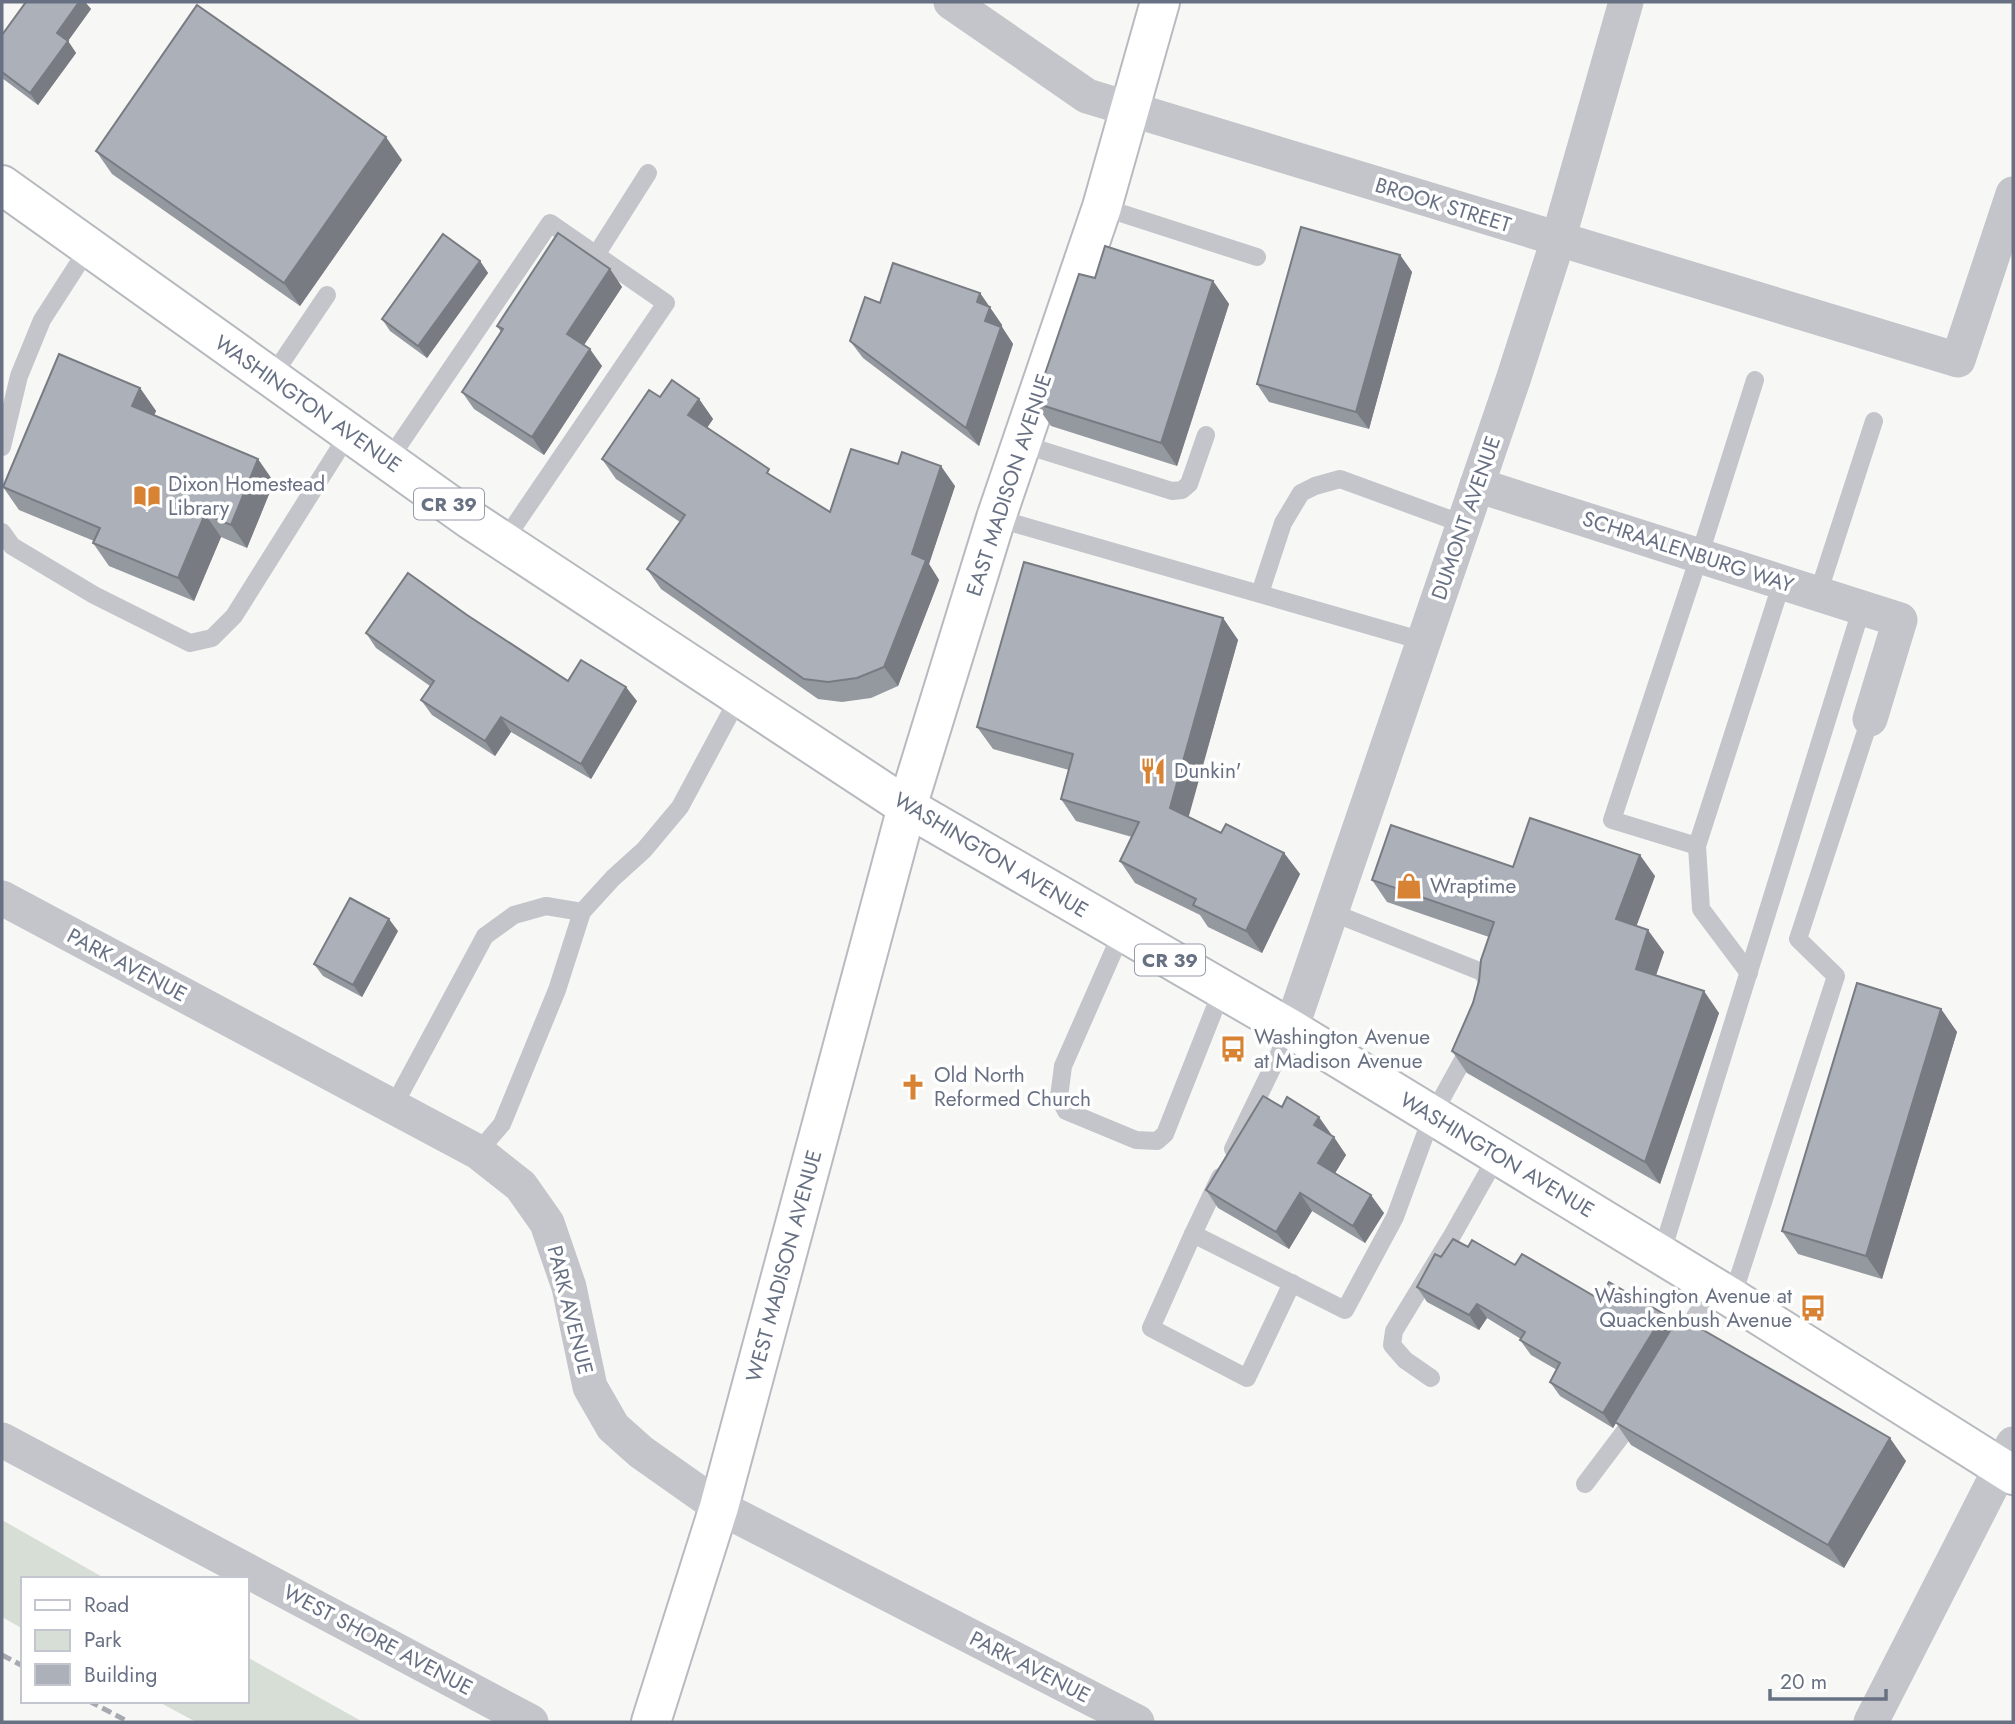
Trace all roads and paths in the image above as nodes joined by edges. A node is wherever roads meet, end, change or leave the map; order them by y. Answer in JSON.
{"nodes":[{"id":1,"x":951,"y":2,"type":"edge"},
{"id":2,"x":1160,"y":2,"type":"edge"},
{"id":3,"x":1626,"y":2,"type":"edge"},
{"id":4,"x":1129,"y":111,"type":"junction"},
{"id":5,"x":648,"y":173,"type":"dead end"},
{"id":6,"x":2,"y":185,"type":"edge"},
{"id":7,"x":1101,"y":207,"type":"junction"},
{"id":8,"x":2010,"y":214,"type":"edge"},
{"id":9,"x":1558,"y":240,"type":"junction"},
{"id":10,"x":89,"y":247,"type":"junction"},
{"id":11,"x":596,"y":255,"type":"junction"},
{"id":12,"x":1257,"y":257,"type":"dead end"},
{"id":13,"x":327,"y":295,"type":"dead end"},
{"id":14,"x":271,"y":377,"type":"junction"},
{"id":15,"x":1755,"y":380,"type":"dead end"},
{"id":16,"x":1874,"y":421,"type":"dead end"},
{"id":17,"x":349,"y":433,"type":"junction"},
{"id":18,"x":1206,"y":435,"type":"dead end"},
{"id":19,"x":1022,"y":444,"type":"junction"},
{"id":20,"x":2,"y":447,"type":"edge"},
{"id":21,"x":388,"y":461,"type":"junction"},
{"id":22,"x":1477,"y":485,"type":"junction"},
{"id":23,"x":996,"y":518,"type":"junction"},
{"id":24,"x":1463,"y":524,"type":"junction"},
{"id":25,"x":2,"y":532,"type":"edge"},
{"id":26,"x":504,"y":541,"type":"junction"},
{"id":27,"x":1699,"y":557,"type":"junction"},
{"id":28,"x":1782,"y":582,"type":"junction"},
{"id":29,"x":1260,"y":593,"type":"junction"},
{"id":30,"x":1818,"y":593,"type":"junction"},
{"id":31,"x":1861,"y":607,"type":"junction"},
{"id":32,"x":1423,"y":641,"type":"junction"},
{"id":33,"x":740,"y":697,"type":"junction"},
{"id":34,"x":1870,"y":719,"type":"joint"},
{"id":35,"x":907,"y":807,"type":"junction"},
{"id":36,"x":1697,"y":846,"type":"junction"},
{"id":37,"x":2,"y":898,"type":"edge"},
{"id":38,"x":582,"y":912,"type":"junction"},
{"id":39,"x":1331,"y":912,"type":"junction"},
{"id":40,"x":1122,"y":932,"type":"junction"},
{"id":41,"x":1749,"y":974,"type":"junction"},
{"id":42,"x":1222,"y":990,"type":"junction"},
{"id":43,"x":1291,"y":1029,"type":"junction"},
{"id":44,"x":393,"y":1107,"type":"junction"},
{"id":45,"x":1432,"y":1116,"type":"junction"},
{"id":46,"x":478,"y":1153,"type":"junction"},
{"id":47,"x":1497,"y":1156,"type":"junction"},
{"id":48,"x":1193,"y":1234,"type":"junction"},
{"id":49,"x":1661,"y":1255,"type":"junction"},
{"id":50,"x":1292,"y":1283,"type":"junction"},
{"id":51,"x":1722,"y":1292,"type":"junction"},
{"id":52,"x":1671,"y":1358,"type":"edge"},
{"id":53,"x":1431,"y":1378,"type":"dead end"},
{"id":54,"x":1645,"y":1400,"type":"edge"},
{"id":55,"x":2,"y":1440,"type":"edge"},
{"id":56,"x":2010,"y":1462,"type":"edge"},
{"id":57,"x":1585,"y":1484,"type":"dead end"},
{"id":58,"x":719,"y":1507,"type":"junction"},
{"id":59,"x":531,"y":1722,"type":"edge"},
{"id":60,"x":651,"y":1722,"type":"edge"},
{"id":61,"x":1137,"y":1722,"type":"edge"},
{"id":62,"x":1871,"y":1722,"type":"edge"}],
"edges":[{"from":1,"to":4,"type":"street","name":"BROOK STREET"},
{"from":2,"to":4,"type":"main road","name":"EAST MADISON AVENUE"},
{"from":3,"to":9,"type":"street","name":"DUMONT AVENUE"},
{"from":4,"to":7,"type":"main road","name":"EAST MADISON AVENUE"},
{"from":4,"to":9,"type":"street","name":"BROOK STREET"},
{"from":5,"to":11,"type":"lane"},
{"from":6,"to":10,"type":"main road","name":"WASHINGTON AVENUE","number":"CR 39"},
{"from":7,"to":12,"type":"lane"},
{"from":7,"to":19,"type":"main road","name":"EAST MADISON AVENUE"},
{"from":8,"to":9,"type":"street","name":"BROOK STREET"},
{"from":9,"to":22,"type":"street","name":"DUMONT AVENUE"},
{"from":10,"to":14,"type":"main road","name":"WASHINGTON AVENUE","number":"CR 39"},
{"from":10,"to":20,"type":"lane"},
{"from":11,"to":21,"type":"lane"},
{"from":11,"to":26,"type":"lane"},
{"from":13,"to":14,"type":"lane"},
{"from":14,"to":17,"type":"main road","name":"WASHINGTON AVENUE","number":"CR 39"},
{"from":15,"to":27,"type":"lane"},
{"from":16,"to":30,"type":"lane"},
{"from":17,"to":21,"type":"main road","name":"WASHINGTON AVENUE","number":"CR 39"},
{"from":17,"to":25,"type":"lane"},
{"from":18,"to":19,"type":"lane"},
{"from":19,"to":23,"type":"main road","name":"EAST MADISON AVENUE"},
{"from":21,"to":26,"type":"main road","name":"WASHINGTON AVENUE","number":"CR 39"},
{"from":22,"to":24,"type":"street","name":"DUMONT AVENUE"},
{"from":22,"to":27,"type":"street","name":"SCHRAALENBURG WAY"},
{"from":23,"to":29,"type":"lane"},
{"from":23,"to":35,"type":"main road","name":"EAST MADISON AVENUE"},
{"from":24,"to":29,"type":"lane"},
{"from":24,"to":32,"type":"street","name":"DUMONT AVENUE"},
{"from":26,"to":33,"type":"main road","name":"WASHINGTON AVENUE","number":"CR 39"},
{"from":27,"to":28,"type":"street","name":"SCHRAALENBURG WAY"},
{"from":27,"to":36,"type":"lane"},
{"from":28,"to":30,"type":"street","name":"SCHRAALENBURG WAY"},
{"from":28,"to":36,"type":"lane"},
{"from":29,"to":32,"type":"lane"},
{"from":30,"to":31,"type":"street","name":"SCHRAALENBURG WAY"},
{"from":31,"to":34,"type":"street","name":"SCHRAALENBURG WAY"},
{"from":31,"to":41,"type":"lane"},
{"from":32,"to":39,"type":"street","name":"DUMONT AVENUE"},
{"from":33,"to":35,"type":"main road","name":"WASHINGTON AVENUE","number":"CR 39"},
{"from":33,"to":38,"type":"lane"},
{"from":34,"to":51,"type":"lane"},
{"from":35,"to":40,"type":"main road","name":"WASHINGTON AVENUE","number":"CR 39"},
{"from":35,"to":58,"type":"main road","name":"WEST MADISON AVENUE"},
{"from":36,"to":41,"type":"lane"},
{"from":37,"to":44,"type":"street","name":"PARK AVENUE"},
{"from":38,"to":44,"type":"lane"},
{"from":38,"to":46,"type":"lane"},
{"from":39,"to":43,"type":"street","name":"DUMONT AVENUE"},
{"from":39,"to":45,"type":"lane"},
{"from":40,"to":42,"type":"main road","name":"WASHINGTON AVENUE","number":"CR 39"},
{"from":40,"to":42,"type":"lane"},
{"from":41,"to":49,"type":"lane"},
{"from":42,"to":43,"type":"main road","name":"WASHINGTON AVENUE","number":"CR 39"},
{"from":43,"to":45,"type":"main road","name":"WASHINGTON AVENUE","number":"CR 39"},
{"from":43,"to":48,"type":"lane"},
{"from":44,"to":46,"type":"street","name":"PARK AVENUE"},
{"from":45,"to":47,"type":"main road","name":"WASHINGTON AVENUE","number":"CR 39"},
{"from":45,"to":50,"type":"lane"},
{"from":46,"to":58,"type":"street","name":"PARK AVENUE"},
{"from":47,"to":49,"type":"main road","name":"WASHINGTON AVENUE","number":"CR 39"},
{"from":47,"to":53,"type":"lane"},
{"from":48,"to":50,"type":"lane"},
{"from":48,"to":50,"type":"lane"},
{"from":49,"to":51,"type":"main road","name":"WASHINGTON AVENUE","number":"CR 39"},
{"from":51,"to":52,"type":"lane"},
{"from":51,"to":56,"type":"main road","name":"WASHINGTON AVENUE","number":"CR 39"},
{"from":54,"to":57,"type":"lane"},
{"from":55,"to":59,"type":"street","name":"WEST SHORE AVENUE"},
{"from":56,"to":62,"type":"street"},
{"from":58,"to":60,"type":"main road","name":"WEST MADISON AVENUE"},
{"from":58,"to":61,"type":"street","name":"PARK AVENUE"}]}
